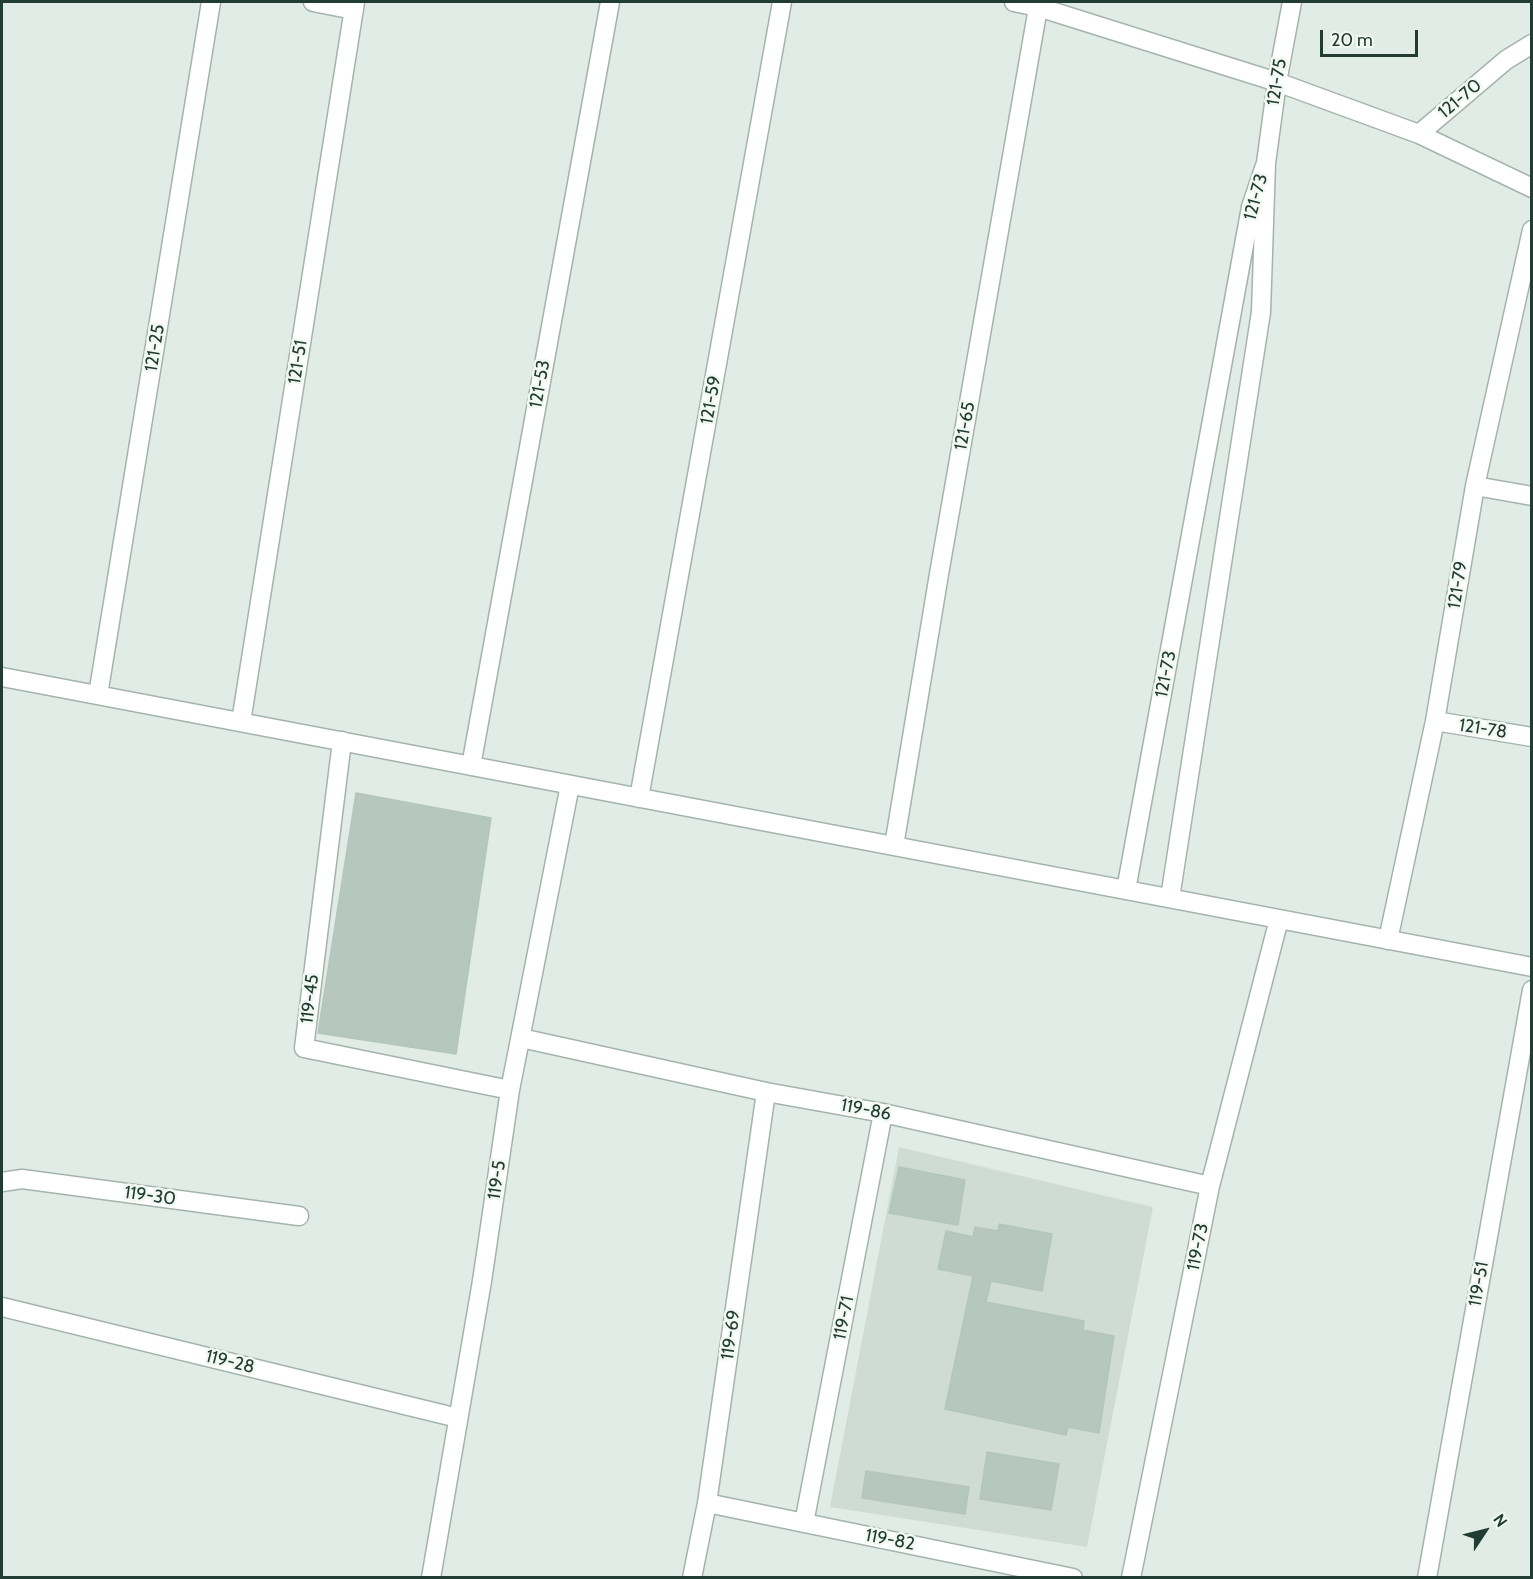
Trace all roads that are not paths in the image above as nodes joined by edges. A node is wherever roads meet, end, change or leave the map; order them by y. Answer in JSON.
{"nodes":[{"id":1,"x":211,"y":2,"type":"edge"},
{"id":2,"x":313,"y":2,"type":"edge"},
{"id":3,"x":610,"y":2,"type":"edge"},
{"id":4,"x":782,"y":2,"type":"edge"},
{"id":5,"x":1014,"y":2,"type":"edge"},
{"id":6,"x":1292,"y":2,"type":"edge"},
{"id":7,"x":1038,"y":4,"type":"edge"},
{"id":8,"x":355,"y":6,"type":"edge"},
{"id":9,"x":1532,"y":44,"type":"edge"},
{"id":10,"x":1276,"y":82,"type":"junction"},
{"id":11,"x":1419,"y":134,"type":"junction"},
{"id":12,"x":1266,"y":163,"type":"junction"},
{"id":13,"x":1532,"y":188,"type":"edge"},
{"id":14,"x":1532,"y":230,"type":"edge"},
{"id":15,"x":1474,"y":486,"type":"junction"},
{"id":16,"x":1532,"y":496,"type":"edge"},
{"id":17,"x":2,"y":677,"type":"edge"},
{"id":18,"x":98,"y":695,"type":"junction"},
{"id":19,"x":1435,"y":721,"type":"junction"},
{"id":20,"x":241,"y":722,"type":"junction"},
{"id":21,"x":1532,"y":737,"type":"edge"},
{"id":22,"x":342,"y":741,"type":"junction"},
{"id":23,"x":471,"y":766,"type":"junction"},
{"id":24,"x":570,"y":785,"type":"junction"},
{"id":25,"x":639,"y":798,"type":"junction"},
{"id":26,"x":894,"y":846,"type":"junction"},
{"id":27,"x":1126,"y":890,"type":"junction"},
{"id":28,"x":1170,"y":898,"type":"junction"},
{"id":29,"x":1279,"y":919,"type":"junction"},
{"id":30,"x":1388,"y":940,"type":"junction"},
{"id":31,"x":1532,"y":967,"type":"edge"},
{"id":32,"x":1532,"y":990,"type":"edge"},
{"id":33,"x":521,"y":1038,"type":"junction"},
{"id":34,"x":510,"y":1090,"type":"junction"},
{"id":35,"x":766,"y":1092,"type":"junction"},
{"id":36,"x":883,"y":1113,"type":"junction"},
{"id":37,"x":2,"y":1182,"type":"edge"},
{"id":38,"x":1210,"y":1186,"type":"junction"},
{"id":39,"x":299,"y":1216,"type":"dead end"},
{"id":40,"x":2,"y":1307,"type":"edge"},
{"id":41,"x":458,"y":1418,"type":"junction"},
{"id":42,"x":707,"y":1503,"type":"junction"},
{"id":43,"x":804,"y":1522,"type":"junction"},
{"id":44,"x":430,"y":1578,"type":"edge"},
{"id":45,"x":692,"y":1578,"type":"edge"},
{"id":46,"x":1072,"y":1578,"type":"edge"},
{"id":47,"x":1131,"y":1578,"type":"edge"},
{"id":48,"x":1427,"y":1578,"type":"edge"}],
"edges":[{"from":1,"to":18,"type":"street","name":"121-25"},
{"from":2,"to":8,"type":"street"},
{"from":3,"to":23,"type":"street","name":"121-53"},
{"from":4,"to":25,"type":"street","name":"121-59"},
{"from":5,"to":7,"type":"street"},
{"from":6,"to":10,"type":"street","name":"121-75"},
{"from":7,"to":10,"type":"street"},
{"from":7,"to":26,"type":"street","name":"121-65"},
{"from":8,"to":20,"type":"street","name":"121-51"},
{"from":9,"to":11,"type":"street","name":"121-70"},
{"from":10,"to":11,"type":"street"},
{"from":10,"to":12,"type":"street","name":"121-75"},
{"from":11,"to":13,"type":"street"},
{"from":12,"to":27,"type":"street","name":"121-73"},
{"from":12,"to":28,"type":"street","name":"121-73"},
{"from":14,"to":15,"type":"street","name":"121-79"},
{"from":15,"to":16,"type":"street"},
{"from":15,"to":19,"type":"street","name":"121-79"},
{"from":17,"to":18,"type":"street"},
{"from":18,"to":20,"type":"street"},
{"from":19,"to":21,"type":"street","name":"121-78"},
{"from":19,"to":30,"type":"street","name":"121-79"},
{"from":20,"to":22,"type":"street"},
{"from":22,"to":23,"type":"street"},
{"from":22,"to":34,"type":"street","name":"119-45"},
{"from":23,"to":24,"type":"street"},
{"from":24,"to":25,"type":"street"},
{"from":24,"to":33,"type":"street","name":"119-5"},
{"from":25,"to":26,"type":"street"},
{"from":26,"to":27,"type":"street"},
{"from":27,"to":28,"type":"street"},
{"from":28,"to":29,"type":"street"},
{"from":29,"to":30,"type":"street"},
{"from":29,"to":38,"type":"street","name":"119-73"},
{"from":30,"to":31,"type":"street"},
{"from":32,"to":48,"type":"street","name":"119-51"},
{"from":33,"to":34,"type":"street","name":"119-5"},
{"from":33,"to":35,"type":"street","name":"119-86"},
{"from":34,"to":41,"type":"street","name":"119-5"},
{"from":35,"to":36,"type":"street","name":"119-86"},
{"from":35,"to":42,"type":"street","name":"119-69"},
{"from":36,"to":38,"type":"street","name":"119-86"},
{"from":36,"to":43,"type":"street","name":"119-71"},
{"from":37,"to":39,"type":"street","name":"119-30"},
{"from":38,"to":47,"type":"street","name":"119-73"},
{"from":40,"to":41,"type":"street","name":"119-28"},
{"from":41,"to":44,"type":"street","name":"119-5"},
{"from":42,"to":43,"type":"street","name":"119-82"},
{"from":42,"to":45,"type":"street","name":"119-69"},
{"from":43,"to":46,"type":"street","name":"119-82"}]}
